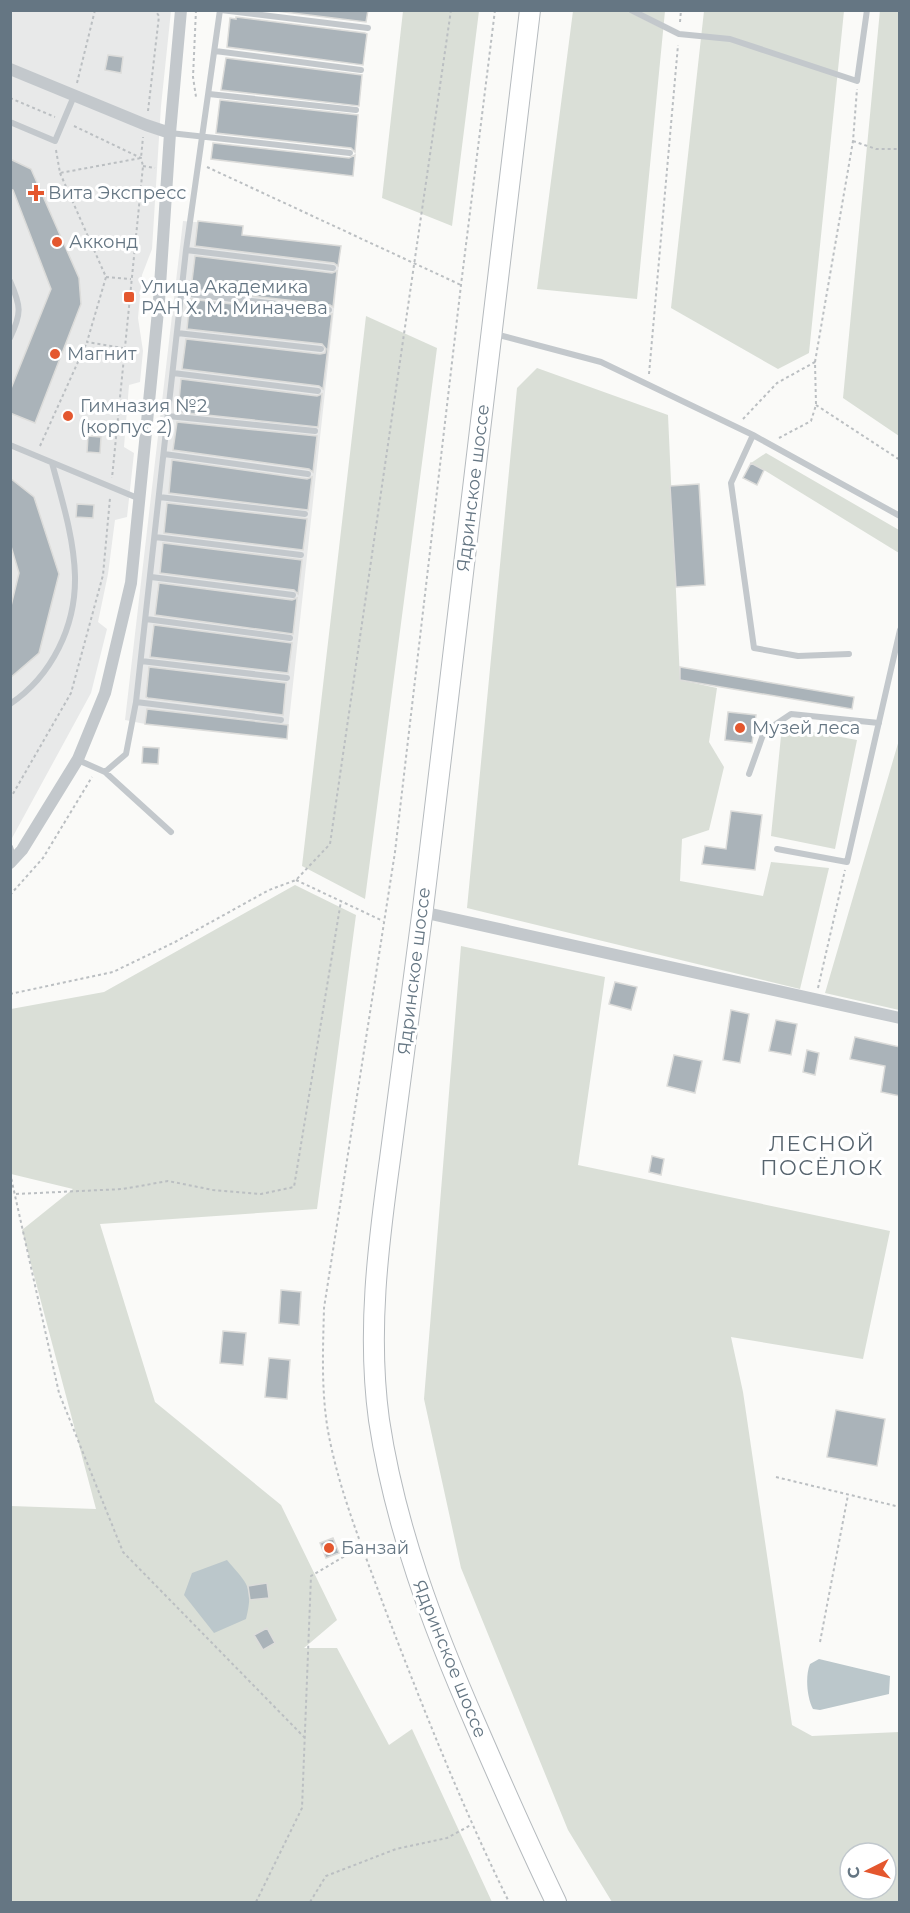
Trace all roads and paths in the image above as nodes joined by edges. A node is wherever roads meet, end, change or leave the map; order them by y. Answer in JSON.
{"nodes":[{"id":1,"x":95,"y":10,"type":"edge"},
{"id":2,"x":155,"y":10,"type":"edge"},
{"id":3,"x":181,"y":10,"type":"edge"},
{"id":4,"x":196,"y":10,"type":"edge"},
{"id":5,"x":220,"y":10,"type":"edge"},
{"id":6,"x":451,"y":10,"type":"edge"},
{"id":7,"x":531,"y":10,"type":"edge"},
{"id":8,"x":631,"y":10,"type":"edge"},
{"id":9,"x":681,"y":10,"type":"edge"},
{"id":10,"x":867,"y":10,"type":"edge"},
{"id":11,"x":368,"y":28,"type":"dead end"},
{"id":12,"x":679,"y":34,"type":"junction"},
{"id":13,"x":215,"y":51,"type":"junction"},
{"id":14,"x":10,"y":69,"type":"edge"},
{"id":15,"x":361,"y":70,"type":"dead end"},
{"id":16,"x":857,"y":81,"type":"junction"},
{"id":17,"x":209,"y":94,"type":"junction"},
{"id":18,"x":74,"y":96,"type":"junction"},
{"id":19,"x":196,"y":97,"type":"dead end"},
{"id":20,"x":10,"y":98,"type":"edge"},
{"id":21,"x":356,"y":110,"type":"dead end"},
{"id":22,"x":147,"y":115,"type":"dead end"},
{"id":23,"x":63,"y":120,"type":"junction"},
{"id":24,"x":10,"y":122,"type":"edge"},
{"id":25,"x":170,"y":133,"type":"junction"},
{"id":26,"x":143,"y":134,"type":"dead end"},
{"id":27,"x":202,"y":137,"type":"junction"},
{"id":28,"x":55,"y":141,"type":"junction"},
{"id":29,"x":853,"y":141,"type":"junction"},
{"id":30,"x":900,"y":149,"type":"edge"},
{"id":31,"x":350,"y":153,"type":"dead end"},
{"id":32,"x":141,"y":158,"type":"junction"},
{"id":33,"x":199,"y":163,"type":"junction"},
{"id":34,"x":143,"y":166,"type":"junction"},
{"id":35,"x":158,"y":168,"type":"dead end"},
{"id":36,"x":60,"y":173,"type":"junction"},
{"id":37,"x":186,"y":250,"type":"junction"},
{"id":38,"x":414,"y":263,"type":"junction"},
{"id":39,"x":333,"y":268,"type":"dead end"},
{"id":40,"x":106,"y":277,"type":"junction"},
{"id":41,"x":131,"y":279,"type":"junction"},
{"id":42,"x":10,"y":281,"type":"edge"},
{"id":43,"x":460,"y":285,"type":"dead end"},
{"id":44,"x":181,"y":293,"type":"junction"},
{"id":45,"x":329,"y":310,"type":"dead end"},
{"id":46,"x":177,"y":333,"type":"junction"},
{"id":47,"x":492,"y":333,"type":"junction"},
{"id":48,"x":10,"y":338,"type":"edge"},
{"id":49,"x":87,"y":342,"type":"junction"},
{"id":50,"x":125,"y":348,"type":"junction"},
{"id":51,"x":321,"y":349,"type":"dead end"},
{"id":52,"x":815,"y":362,"type":"junction"},
{"id":53,"x":173,"y":373,"type":"junction"},
{"id":54,"x":648,"y":386,"type":"junction"},
{"id":55,"x":318,"y":391,"type":"dead end"},
{"id":56,"x":816,"y":405,"type":"junction"},
{"id":57,"x":168,"y":416,"type":"junction"},
{"id":58,"x":735,"y":427,"type":"junction"},
{"id":59,"x":315,"y":432,"type":"dead end"},
{"id":60,"x":753,"y":435,"type":"junction"},
{"id":61,"x":769,"y":444,"type":"junction"},
{"id":62,"x":10,"y":446,"type":"edge"},
{"id":63,"x":164,"y":454,"type":"junction"},
{"id":64,"x":36,"y":456,"type":"junction"},
{"id":65,"x":900,"y":460,"type":"edge"},
{"id":66,"x":52,"y":463,"type":"junction"},
{"id":67,"x":308,"y":474,"type":"dead end"},
{"id":68,"x":111,"y":487,"type":"junction"},
{"id":69,"x":159,"y":497,"type":"junction"},
{"id":70,"x":140,"y":499,"type":"junction"},
{"id":71,"x":305,"y":514,"type":"dead end"},
{"id":72,"x":900,"y":516,"type":"edge"},
{"id":73,"x":155,"y":537,"type":"junction"},
{"id":74,"x":301,"y":555,"type":"dead end"},
{"id":75,"x":151,"y":577,"type":"junction"},
{"id":76,"x":293,"y":595,"type":"dead end"},
{"id":77,"x":146,"y":619,"type":"junction"},
{"id":78,"x":900,"y":630,"type":"edge"},
{"id":79,"x":290,"y":638,"type":"dead end"},
{"id":80,"x":849,"y":654,"type":"dead end"},
{"id":81,"x":141,"y":661,"type":"junction"},
{"id":82,"x":286,"y":678,"type":"dead end"},
{"id":83,"x":136,"y":702,"type":"junction"},
{"id":84,"x":10,"y":704,"type":"edge"},
{"id":85,"x":281,"y":720,"type":"dead end"},
{"id":86,"x":879,"y":723,"type":"junction"},
{"id":87,"x":78,"y":759,"type":"junction"},
{"id":88,"x":96,"y":769,"type":"junction"},
{"id":89,"x":105,"y":772,"type":"junction"},
{"id":90,"x":749,"y":774,"type":"dead end"},
{"id":91,"x":10,"y":799,"type":"edge"},
{"id":92,"x":171,"y":832,"type":"dead end"},
{"id":93,"x":10,"y":846,"type":"edge"},
{"id":94,"x":777,"y":849,"type":"dead end"},
{"id":95,"x":12,"y":861,"type":"edge"},
{"id":96,"x":847,"y":862,"type":"junction"},
{"id":97,"x":296,"y":880,"type":"junction"},
{"id":98,"x":10,"y":895,"type":"edge"},
{"id":99,"x":341,"y":901,"type":"junction"},
{"id":100,"x":422,"y":912,"type":"junction"},
{"id":101,"x":384,"y":921,"type":"dead end"},
{"id":102,"x":10,"y":994,"type":"edge"},
{"id":103,"x":815,"y":999,"type":"junction"},
{"id":104,"x":900,"y":1018,"type":"edge"},
{"id":105,"x":10,"y":1173,"type":"edge"},
{"id":106,"x":15,"y":1194,"type":"junction"},
{"id":107,"x":776,"y":1478,"type":"dead end"},
{"id":108,"x":848,"y":1495,"type":"junction"},
{"id":109,"x":900,"y":1507,"type":"edge"},
{"id":110,"x":362,"y":1546,"type":"dead end"},
{"id":111,"x":820,"y":1642,"type":"dead end"},
{"id":112,"x":305,"y":1738,"type":"junction"},
{"id":113,"x":472,"y":1824,"type":"dead end"},
{"id":114,"x":256,"y":1902,"type":"edge"},
{"id":115,"x":310,"y":1902,"type":"edge"},
{"id":116,"x":556,"y":1902,"type":"edge"}],
"edges":[{"from":1,"to":18,"type":"path"},
{"from":2,"to":22,"type":"path"},
{"from":3,"to":25,"type":"street"},
{"from":4,"to":19,"type":"path"},
{"from":5,"to":11,"type":"lane"},
{"from":5,"to":13,"type":"lane"},
{"from":6,"to":38,"type":"path"},
{"from":7,"to":47,"type":"main road","name":"Ядринское шоссе"},
{"from":8,"to":12,"type":"lane"},
{"from":9,"to":12,"type":"path"},
{"from":10,"to":16,"type":"lane"},
{"from":12,"to":16,"type":"lane"},
{"from":12,"to":54,"type":"path"},
{"from":13,"to":15,"type":"lane"},
{"from":13,"to":17,"type":"lane"},
{"from":14,"to":18,"type":"street"},
{"from":16,"to":29,"type":"path"},
{"from":17,"to":21,"type":"lane"},
{"from":17,"to":27,"type":"lane"},
{"from":18,"to":23,"type":"lane"},
{"from":18,"to":25,"type":"street"},
{"from":20,"to":23,"type":"path"},
{"from":23,"to":28,"type":"lane"},
{"from":23,"to":32,"type":"path"},
{"from":24,"to":28,"type":"lane"},
{"from":25,"to":27,"type":"lane"},
{"from":25,"to":70,"type":"street"},
{"from":26,"to":32,"type":"path"},
{"from":27,"to":31,"type":"lane"},
{"from":27,"to":33,"type":"lane"},
{"from":28,"to":36,"type":"path"},
{"from":29,"to":30,"type":"path"},
{"from":29,"to":52,"type":"path"},
{"from":32,"to":34,"type":"path"},
{"from":32,"to":36,"type":"path"},
{"from":33,"to":37,"type":"lane"},
{"from":33,"to":38,"type":"path"},
{"from":34,"to":35,"type":"path"},
{"from":34,"to":41,"type":"path"},
{"from":36,"to":40,"type":"path"},
{"from":37,"to":39,"type":"lane"},
{"from":37,"to":44,"type":"lane"},
{"from":38,"to":43,"type":"path"},
{"from":38,"to":97,"type":"path"},
{"from":40,"to":41,"type":"path"},
{"from":40,"to":49,"type":"path"},
{"from":41,"to":50,"type":"path"},
{"from":42,"to":48,"type":"lane"},
{"from":44,"to":45,"type":"lane"},
{"from":44,"to":46,"type":"lane"},
{"from":46,"to":51,"type":"lane"},
{"from":46,"to":53,"type":"lane"},
{"from":47,"to":54,"type":"lane"},
{"from":47,"to":100,"type":"main road","name":"Ядринское шоссе"},
{"from":49,"to":50,"type":"path"},
{"from":49,"to":64,"type":"path"},
{"from":50,"to":68,"type":"path"},
{"from":52,"to":56,"type":"path"},
{"from":52,"to":58,"type":"path"},
{"from":53,"to":55,"type":"lane"},
{"from":53,"to":57,"type":"lane"},
{"from":54,"to":58,"type":"lane"},
{"from":56,"to":61,"type":"path"},
{"from":56,"to":65,"type":"path"},
{"from":57,"to":59,"type":"lane"},
{"from":57,"to":63,"type":"lane"},
{"from":58,"to":60,"type":"lane"},
{"from":60,"to":61,"type":"lane"},
{"from":60,"to":80,"type":"lane"},
{"from":61,"to":72,"type":"lane"},
{"from":62,"to":64,"type":"lane"},
{"from":63,"to":67,"type":"lane"},
{"from":63,"to":69,"type":"lane"},
{"from":64,"to":66,"type":"lane"},
{"from":66,"to":68,"type":"lane"},
{"from":66,"to":84,"type":"lane"},
{"from":68,"to":70,"type":"lane"},
{"from":68,"to":91,"type":"path"},
{"from":69,"to":71,"type":"lane"},
{"from":69,"to":73,"type":"lane"},
{"from":70,"to":87,"type":"street"},
{"from":73,"to":74,"type":"lane"},
{"from":73,"to":75,"type":"lane"},
{"from":75,"to":76,"type":"lane"},
{"from":75,"to":77,"type":"lane"},
{"from":77,"to":79,"type":"lane"},
{"from":77,"to":81,"type":"lane"},
{"from":78,"to":86,"type":"lane"},
{"from":81,"to":82,"type":"lane"},
{"from":81,"to":83,"type":"lane"},
{"from":83,"to":85,"type":"lane"},
{"from":83,"to":89,"type":"lane"},
{"from":86,"to":90,"type":"lane"},
{"from":86,"to":96,"type":"lane"},
{"from":87,"to":88,"type":"lane"},
{"from":87,"to":95,"type":"street"},
{"from":88,"to":89,"type":"lane"},
{"from":88,"to":98,"type":"path"},
{"from":89,"to":92,"type":"lane"},
{"from":93,"to":95,"type":"lane"},
{"from":94,"to":96,"type":"lane"},
{"from":96,"to":103,"type":"path"},
{"from":97,"to":99,"type":"path"},
{"from":97,"to":102,"type":"path"},
{"from":99,"to":101,"type":"path"},
{"from":99,"to":106,"type":"path"},
{"from":100,"to":103,"type":"street"},
{"from":100,"to":116,"type":"main road","name":"Ядринское шоссе"},
{"from":103,"to":104,"type":"street"},
{"from":105,"to":106,"type":"path"},
{"from":106,"to":112,"type":"path"},
{"from":107,"to":108,"type":"path"},
{"from":108,"to":109,"type":"path"},
{"from":108,"to":111,"type":"path"},
{"from":110,"to":112,"type":"path"},
{"from":112,"to":114,"type":"path"},
{"from":113,"to":115,"type":"path"}]}
